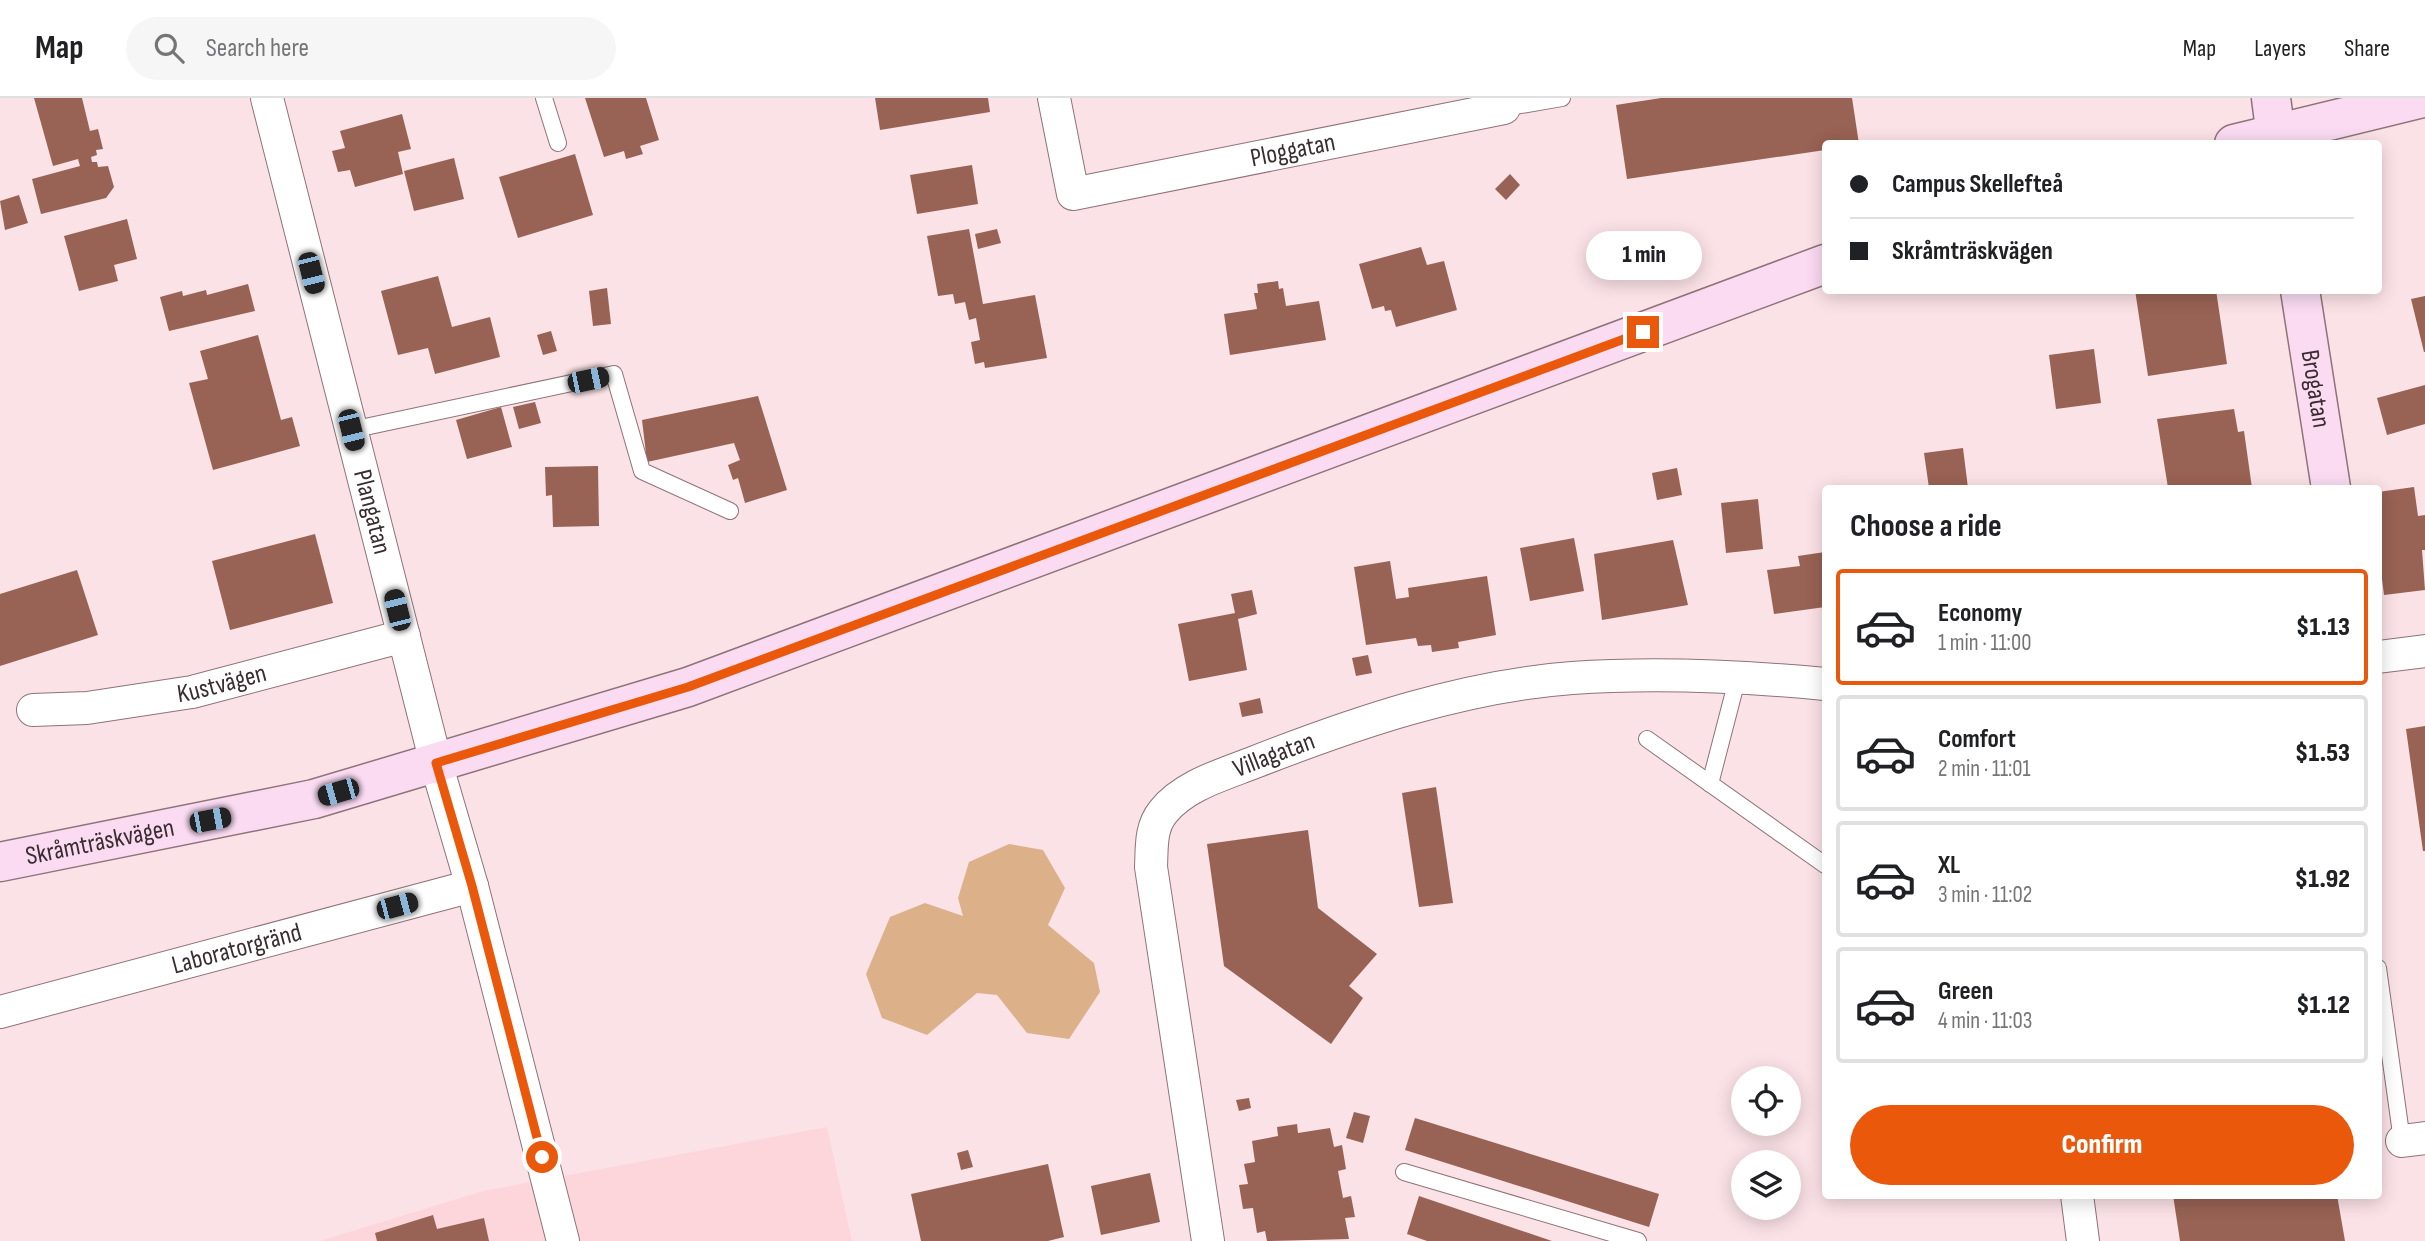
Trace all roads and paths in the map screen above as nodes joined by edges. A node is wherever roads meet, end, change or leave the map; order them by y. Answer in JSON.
{"nodes":[{"id":1,"x":267,"y":98,"type":"edge"},
{"id":2,"x":544,"y":98,"type":"edge"},
{"id":3,"x":1054,"y":98,"type":"edge"},
{"id":4,"x":1562,"y":98,"type":"edge"},
{"id":5,"x":2423,"y":98,"type":"edge"},
{"id":6,"x":1505,"y":103,"type":"edge"},
{"id":7,"x":2275,"y":125,"type":"edge"},
{"id":8,"x":2243,"y":140,"type":"edge"},
{"id":9,"x":558,"y":143,"type":"dead end"},
{"id":10,"x":1822,"y":265,"type":"edge"},
{"id":11,"x":2301,"y":294,"type":"edge"},
{"id":12,"x":351,"y":430,"type":"junction"},
{"id":13,"x":2331,"y":485,"type":"edge"},
{"id":14,"x":730,"y":511,"type":"dead end"},
{"id":15,"x":404,"y":636,"type":"junction"},
{"id":16,"x":2425,"y":651,"type":"edge"},
{"id":17,"x":2382,"y":656,"type":"edge"},
{"id":18,"x":1738,"y":676,"type":"junction"},
{"id":19,"x":1822,"y":684,"type":"edge"},
{"id":20,"x":33,"y":710,"type":"dead end"},
{"id":21,"x":1647,"y":739,"type":"dead end"},
{"id":22,"x":436,"y":763,"type":"junction"},
{"id":23,"x":1710,"y":784,"type":"junction"},
{"id":24,"x":0,"y":862,"type":"edge"},
{"id":25,"x":1822,"y":863,"type":"edge"},
{"id":26,"x":472,"y":886,"type":"junction"},
{"id":27,"x":2382,"y":987,"type":"edge"},
{"id":28,"x":0,"y":1012,"type":"edge"},
{"id":29,"x":2414,"y":1139,"type":"edge"},
{"id":30,"x":1404,"y":1171,"type":"dead end"},
{"id":31,"x":2078,"y":1199,"type":"edge"},
{"id":32,"x":564,"y":1241,"type":"edge"},
{"id":33,"x":1208,"y":1241,"type":"edge"},
{"id":34,"x":1638,"y":1241,"type":"edge"},
{"id":35,"x":2083,"y":1241,"type":"edge"}],
"edges":[{"from":1,"to":12,"type":"street","name":"Plangatan"},
{"from":2,"to":9,"type":"lane"},
{"from":3,"to":6,"type":"street","name":"Ploggatan"},
{"from":4,"to":6,"type":"lane"},
{"from":5,"to":7,"type":"main road"},
{"from":7,"to":8,"type":"main road"},
{"from":10,"to":22,"type":"main road","name":"Skråmträskvägen"},
{"from":11,"to":13,"type":"main road","name":"Brogatan"},
{"from":12,"to":14,"type":"lane"},
{"from":12,"to":15,"type":"street","name":"Plangatan"},
{"from":15,"to":20,"type":"street","name":"Kustvägen"},
{"from":15,"to":22,"type":"street","name":"Plangatan"},
{"from":16,"to":17,"type":"street"},
{"from":18,"to":19,"type":"street","name":"Villagatan"},
{"from":18,"to":23,"type":"lane"},
{"from":18,"to":33,"type":"street","name":"Villagatan"},
{"from":21,"to":23,"type":"lane"},
{"from":22,"to":24,"type":"main road","name":"Skråmträskvägen"},
{"from":22,"to":26,"type":"street","name":"Plangatan"},
{"from":23,"to":25,"type":"lane"},
{"from":26,"to":28,"type":"street","name":"Laboratorgränd"},
{"from":26,"to":32,"type":"street","name":"Plangatan"},
{"from":27,"to":29,"type":"lane"},
{"from":30,"to":34,"type":"lane"},
{"from":31,"to":35,"type":"street"}]}
